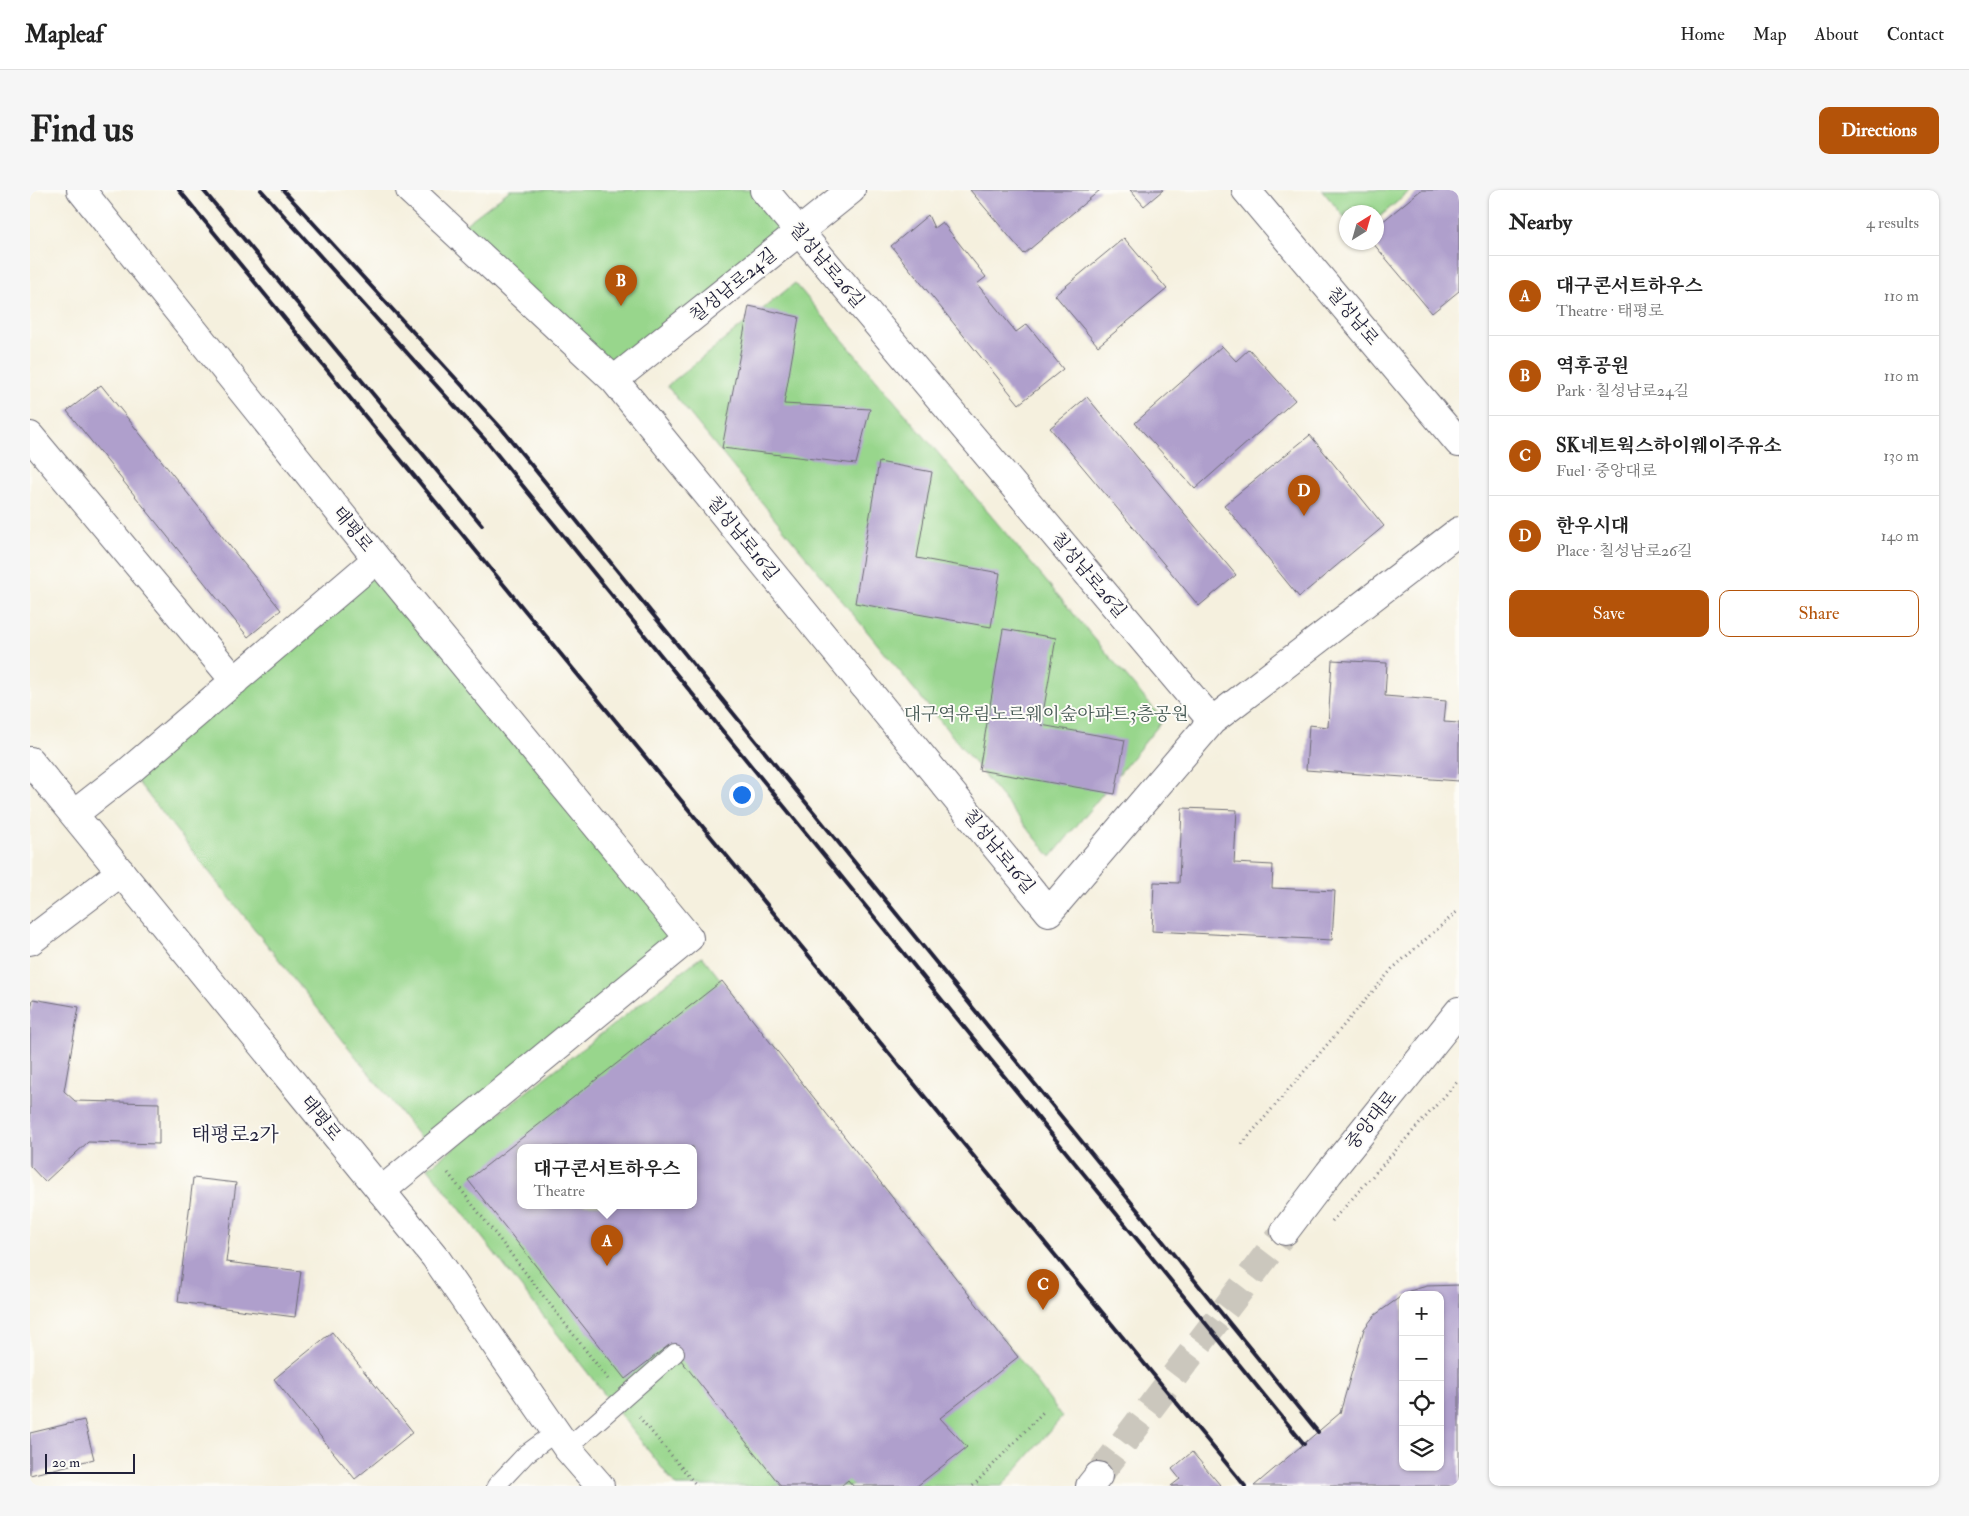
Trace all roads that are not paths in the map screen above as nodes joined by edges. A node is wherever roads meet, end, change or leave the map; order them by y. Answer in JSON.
{"nodes":[{"id":1,"x":81,"y":190,"type":"edge"},
{"id":2,"x":410,"y":190,"type":"edge"},
{"id":3,"x":764,"y":190,"type":"edge"},
{"id":4,"x":852,"y":190,"type":"edge"},
{"id":5,"x":1246,"y":190,"type":"edge"},
{"id":6,"x":799,"y":232,"type":"junction"},
{"id":7,"x":614,"y":380,"type":"junction"},
{"id":8,"x":30,"y":436,"type":"edge"},
{"id":9,"x":1459,"y":443,"type":"edge"},
{"id":10,"x":1459,"y":531,"type":"edge"},
{"id":11,"x":377,"y":559,"type":"junction"},
{"id":12,"x":235,"y":681,"type":"junction"},
{"id":13,"x":1212,"y":721,"type":"junction"},
{"id":14,"x":30,"y":761,"type":"edge"},
{"id":15,"x":74,"y":814,"type":"junction"},
{"id":16,"x":121,"y":872,"type":"junction"},
{"id":17,"x":30,"y":941,"type":"edge"},
{"id":18,"x":1459,"y":1011,"type":"edge"},
{"id":19,"x":381,"y":1191,"type":"junction"},
{"id":20,"x":1285,"y":1231,"type":"tunnel mouth"},
{"id":21,"x":675,"y":1353,"type":"dead end"},
{"id":22,"x":561,"y":1440,"type":"junction"},
{"id":23,"x":496,"y":1486,"type":"edge"},
{"id":24,"x":600,"y":1486,"type":"edge"}],
"edges":[{"from":1,"to":11,"type":"street","name":"태평로"},
{"from":2,"to":7,"type":"street","name":"칠성남로16길"},
{"from":3,"to":6,"type":"street","name":"칠성남로26길"},
{"from":4,"to":6,"type":"street","name":"칠성남로24길"},
{"from":5,"to":9,"type":"street","name":"칠성남로"},
{"from":6,"to":7,"type":"street","name":"칠성남로24길"},
{"from":6,"to":13,"type":"street","name":"칠성남로26길"},
{"from":7,"to":13,"type":"street","name":"칠성남로16길"},
{"from":8,"to":12,"type":"street"},
{"from":10,"to":13,"type":"street"},
{"from":11,"to":12,"type":"street","name":"태평로"},
{"from":11,"to":19,"type":"street"},
{"from":12,"to":15,"type":"street","name":"태평로"},
{"from":14,"to":15,"type":"street","name":"태평로"},
{"from":15,"to":16,"type":"street","name":"태평로"},
{"from":16,"to":17,"type":"street"},
{"from":16,"to":19,"type":"street","name":"태평로"},
{"from":18,"to":20,"type":"street","name":"중앙대로"},
{"from":19,"to":22,"type":"street","name":"태평로"},
{"from":21,"to":22,"type":"lane"},
{"from":22,"to":23,"type":"lane"},
{"from":22,"to":24,"type":"street","name":"태평로"}]}
